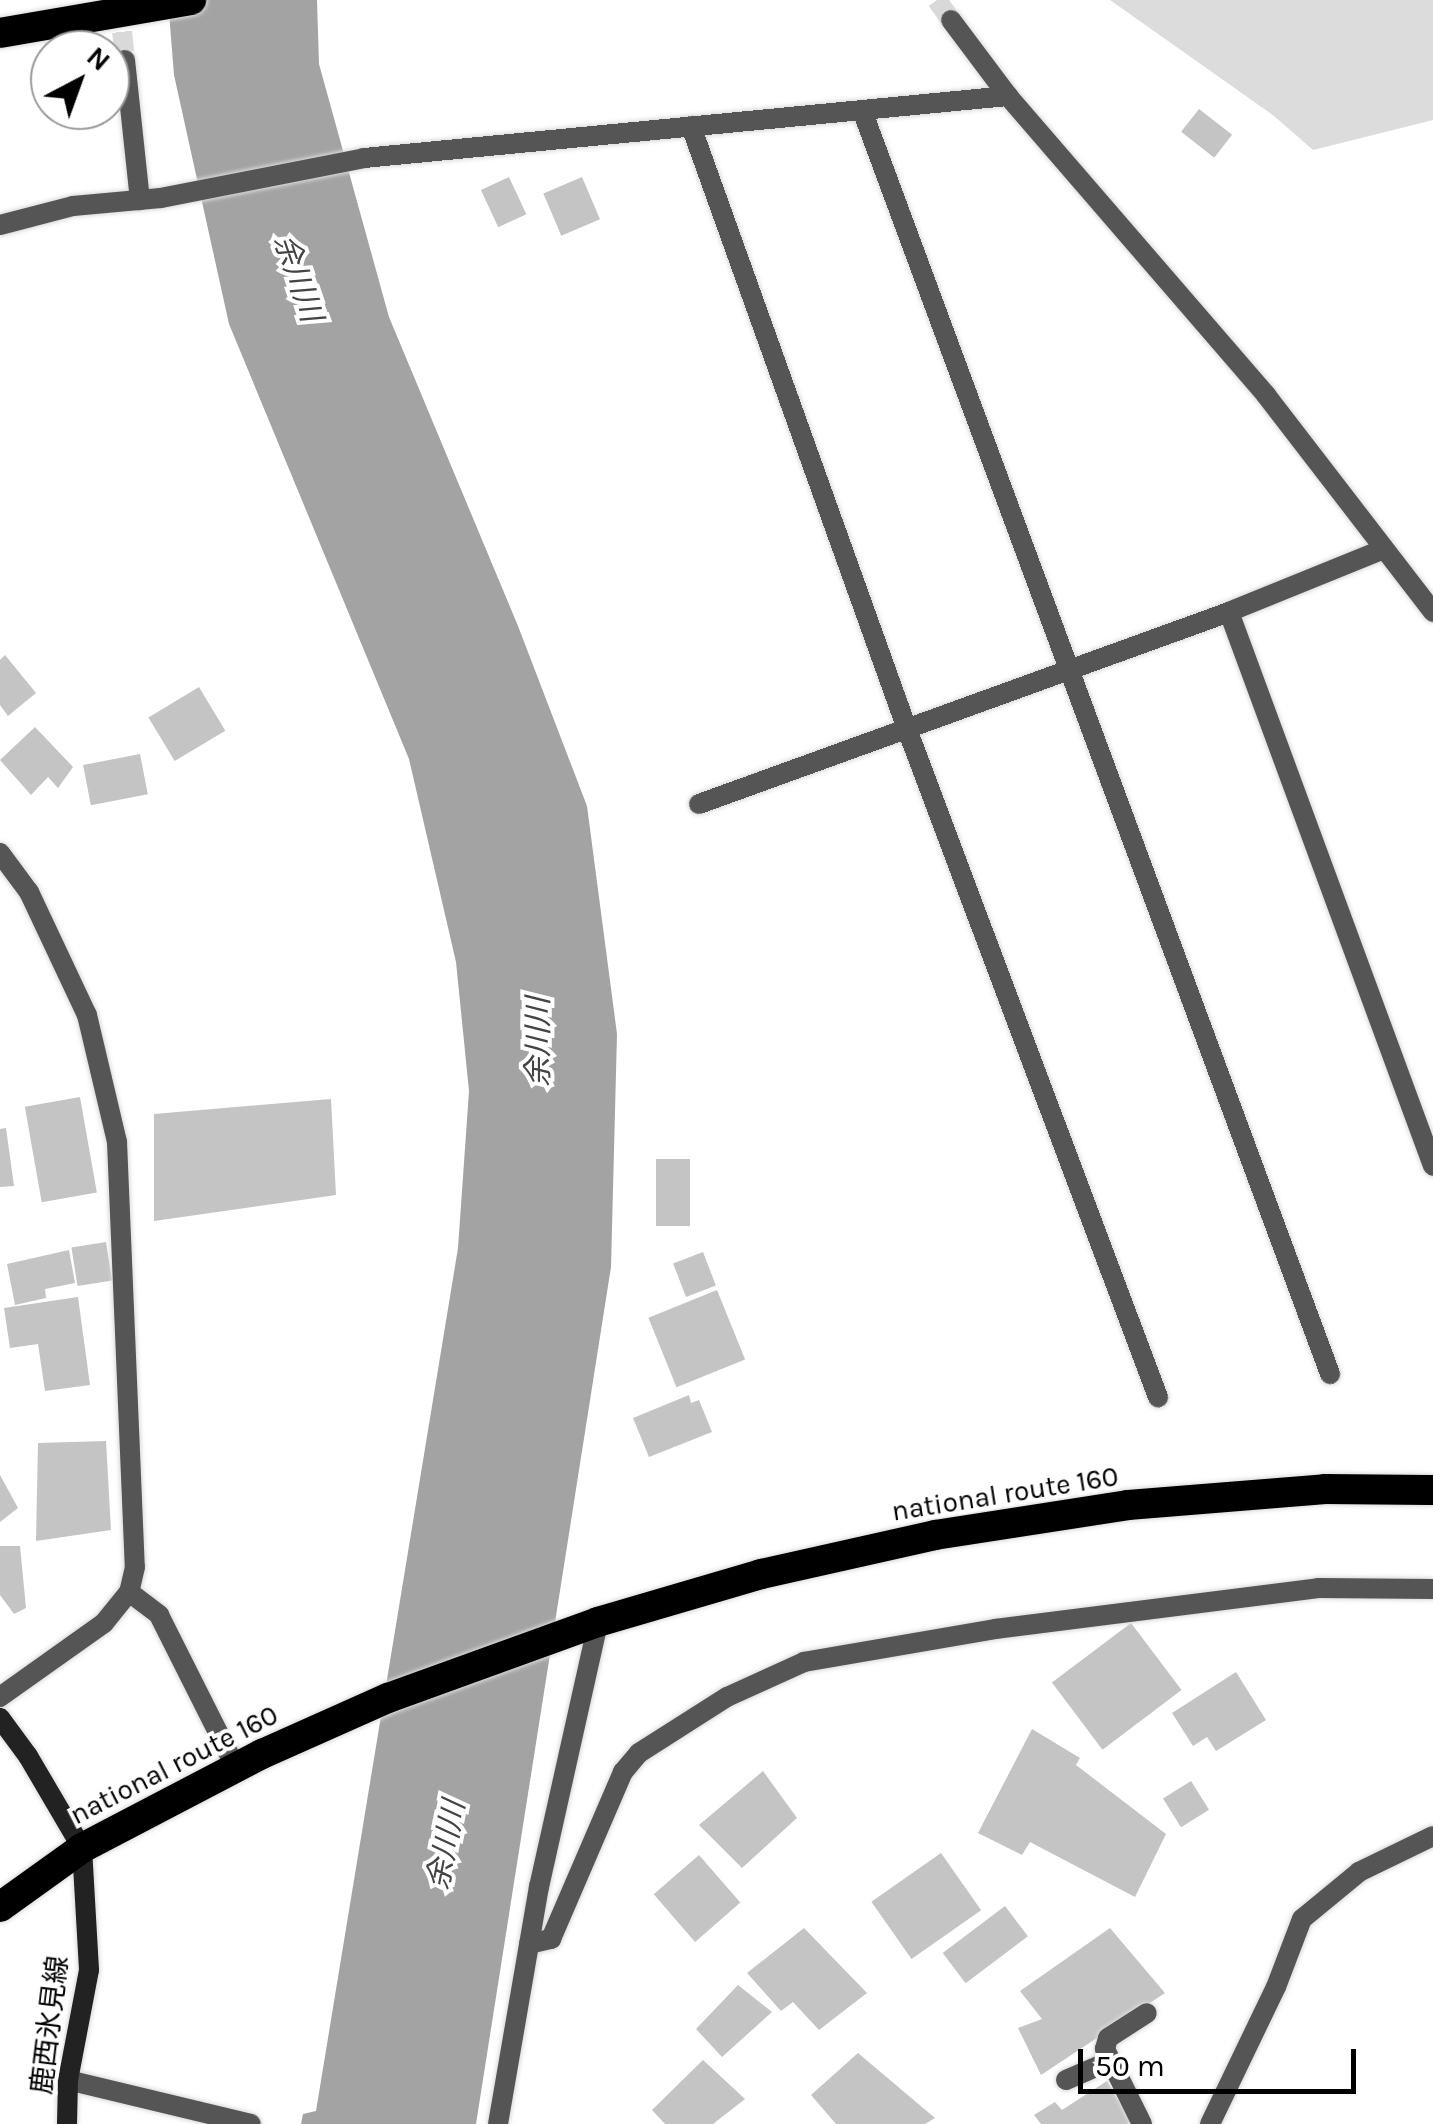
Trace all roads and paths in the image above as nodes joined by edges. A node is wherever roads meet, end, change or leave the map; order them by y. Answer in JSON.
{"nodes":[{"id":1,"x":192,"y":0,"type":"edge"},
{"id":2,"x":952,"y":20,"type":"tunnel mouth"},
{"id":3,"x":0,"y":33,"type":"edge"},
{"id":4,"x":1008,"y":96,"type":"junction"},
{"id":5,"x":130,"y":107,"type":"edge"},
{"id":6,"x":862,"y":110,"type":"junction"},
{"id":7,"x":691,"y":126,"type":"junction"},
{"id":8,"x":140,"y":200,"type":"junction"},
{"id":9,"x":0,"y":225,"type":"edge"},
{"id":10,"x":1384,"y":549,"type":"junction"},
{"id":11,"x":1228,"y":612,"type":"junction"},
{"id":12,"x":1433,"y":612,"type":"edge"},
{"id":13,"x":1069,"y":670,"type":"junction"},
{"id":14,"x":906,"y":729,"type":"junction"},
{"id":15,"x":699,"y":804,"type":"dead end"},
{"id":16,"x":0,"y":852,"type":"edge"},
{"id":17,"x":1433,"y":1166,"type":"edge"},
{"id":18,"x":1330,"y":1374,"type":"dead end"},
{"id":19,"x":1158,"y":1397,"type":"dead end"},
{"id":20,"x":1433,"y":1490,"type":"edge"},
{"id":21,"x":1433,"y":1588,"type":"edge"},
{"id":22,"x":129,"y":1592,"type":"junction"},
{"id":23,"x":598,"y":1622,"type":"junction"},
{"id":24,"x":0,"y":1697,"type":"edge"},
{"id":25,"x":0,"y":1718,"type":"edge"},
{"id":26,"x":236,"y":1768,"type":"junction"},
{"id":27,"x":1433,"y":1836,"type":"edge"},
{"id":28,"x":82,"y":1848,"type":"junction"},
{"id":29,"x":0,"y":1906,"type":"edge"},
{"id":30,"x":529,"y":1944,"type":"junction"},
{"id":31,"x":1147,"y":2013,"type":"dead end"},
{"id":32,"x":1110,"y":2060,"type":"junction"},
{"id":33,"x":68,"y":2080,"type":"junction"},
{"id":34,"x":1066,"y":2080,"type":"dead end"},
{"id":35,"x":67,"y":2124,"type":"edge"},
{"id":36,"x":251,"y":2124,"type":"edge"},
{"id":37,"x":498,"y":2124,"type":"edge"},
{"id":38,"x":1142,"y":2124,"type":"edge"},
{"id":39,"x":1210,"y":2124,"type":"edge"}],
"edges":[{"from":1,"to":3,"type":"highway"},
{"from":2,"to":4,"type":"street"},
{"from":4,"to":6,"type":"street"},
{"from":4,"to":10,"type":"street"},
{"from":5,"to":8,"type":"street"},
{"from":6,"to":7,"type":"street"},
{"from":6,"to":13,"type":"street"},
{"from":7,"to":8,"type":"street"},
{"from":7,"to":14,"type":"street"},
{"from":8,"to":9,"type":"street"},
{"from":10,"to":11,"type":"street"},
{"from":10,"to":12,"type":"street"},
{"from":11,"to":13,"type":"street"},
{"from":11,"to":17,"type":"street"},
{"from":13,"to":14,"type":"street"},
{"from":13,"to":18,"type":"street"},
{"from":14,"to":15,"type":"street"},
{"from":14,"to":19,"type":"street"},
{"from":16,"to":22,"type":"street"},
{"from":20,"to":23,"type":"highway","name":"national route 160"},
{"from":21,"to":30,"type":"street"},
{"from":22,"to":24,"type":"street"},
{"from":22,"to":26,"type":"street"},
{"from":23,"to":26,"type":"highway","name":"national route 160"},
{"from":23,"to":30,"type":"street"},
{"from":25,"to":28,"type":"main road","name":"鹿西氷見線"},
{"from":26,"to":28,"type":"highway","name":"national route 160"},
{"from":27,"to":39,"type":"street"},
{"from":28,"to":29,"type":"highway","name":"national route 160"},
{"from":28,"to":33,"type":"main road","name":"鹿西氷見線"},
{"from":30,"to":37,"type":"street"},
{"from":31,"to":32,"type":"street"},
{"from":32,"to":34,"type":"street"},
{"from":32,"to":38,"type":"street"},
{"from":33,"to":35,"type":"main road","name":"鹿西氷見線"},
{"from":33,"to":36,"type":"street"}]}
